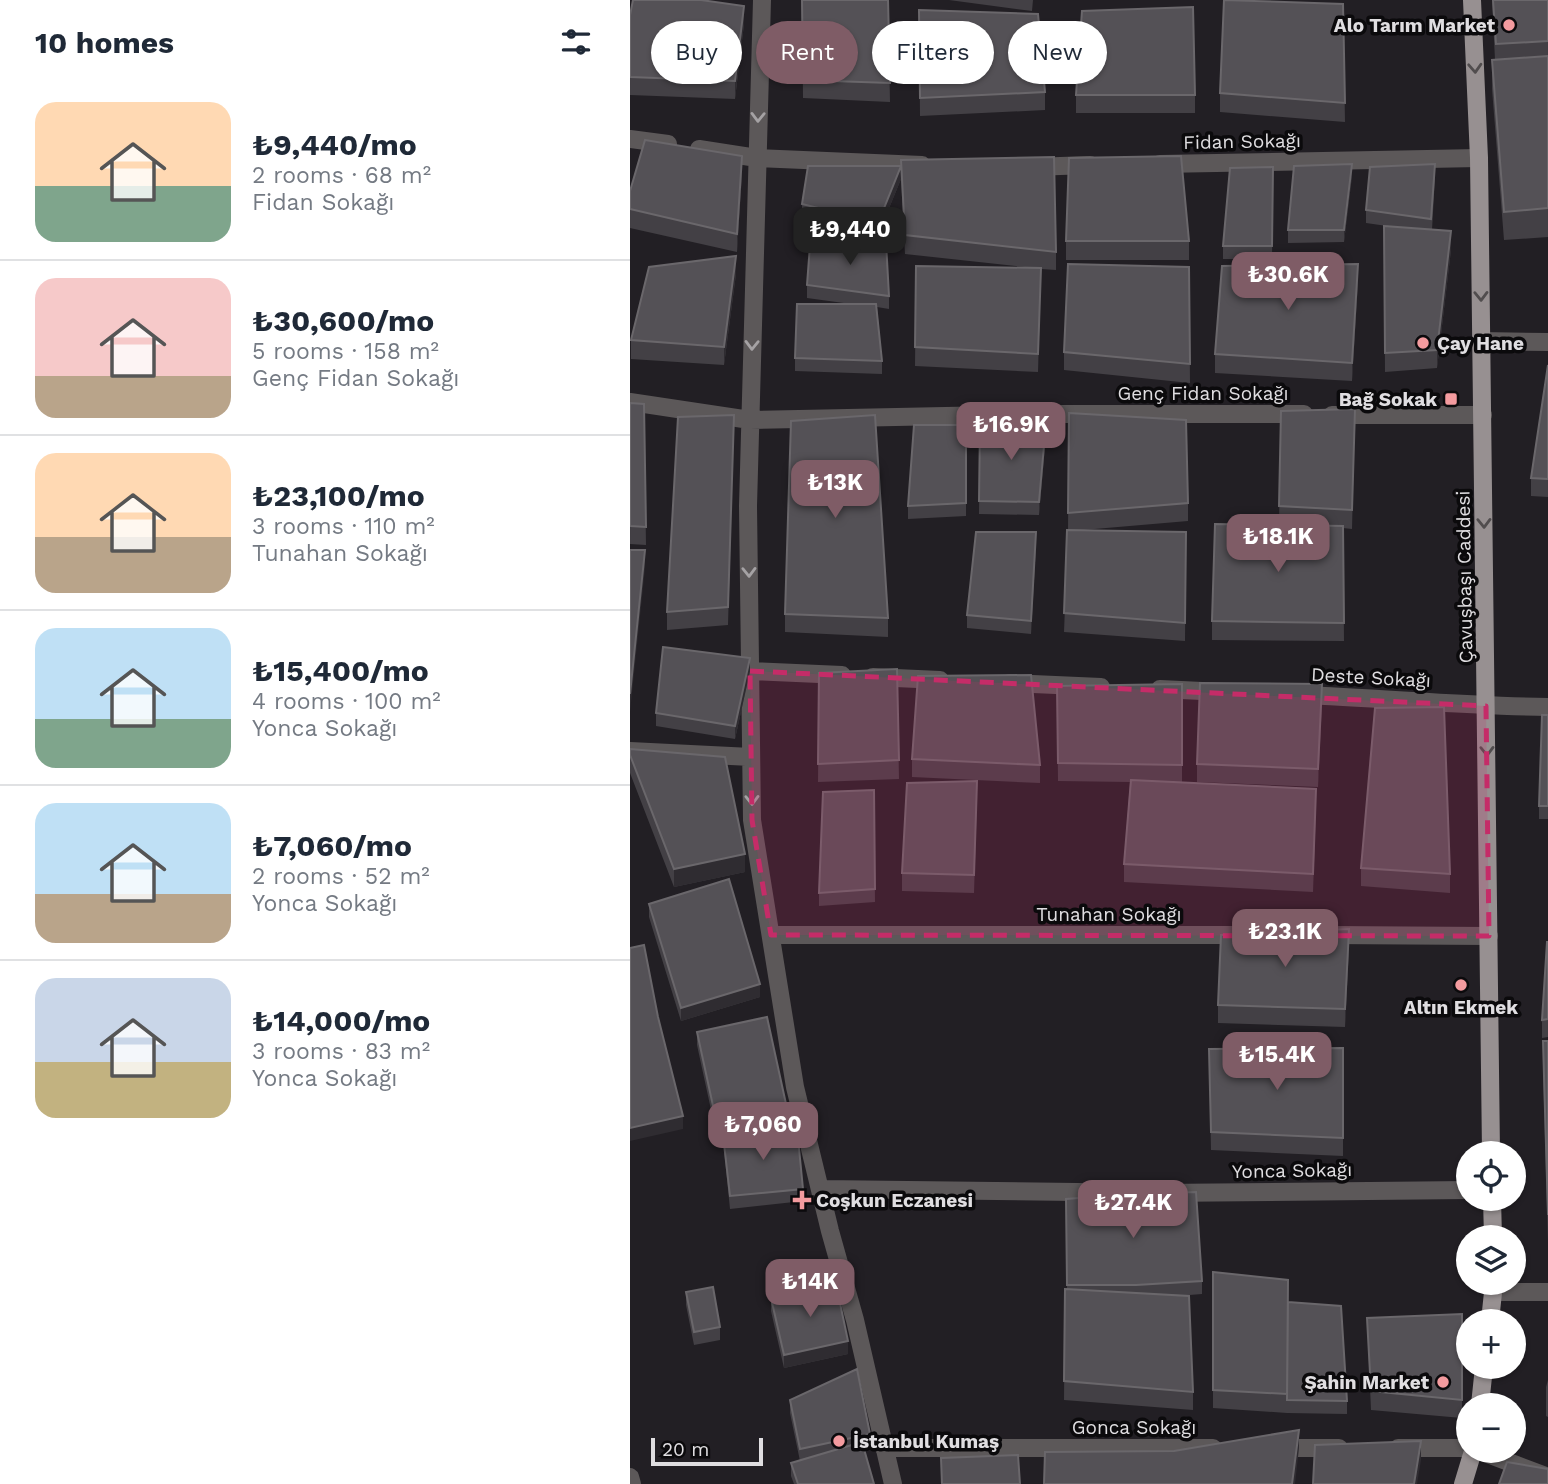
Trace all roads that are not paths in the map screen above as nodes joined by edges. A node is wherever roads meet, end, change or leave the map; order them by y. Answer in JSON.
{"nodes":[{"id":1,"x":762,"y":0,"type":"edge"},
{"id":2,"x":1472,"y":0,"type":"edge"},
{"id":3,"x":630,"y":139,"type":"edge"},
{"id":4,"x":757,"y":158,"type":"junction"},
{"id":5,"x":1479,"y":158,"type":"junction"},
{"id":6,"x":1139,"y":164,"type":"edge"},
{"id":7,"x":934,"y":165,"type":"edge"},
{"id":8,"x":1112,"y":165,"type":"edge"},
{"id":9,"x":1016,"y":167,"type":"edge"},
{"id":10,"x":1481,"y":341,"type":"junction"},
{"id":11,"x":1548,"y":342,"type":"edge"},
{"id":12,"x":630,"y":402,"type":"edge"},
{"id":13,"x":1483,"y":415,"type":"junction"},
{"id":14,"x":750,"y":421,"type":"junction"},
{"id":15,"x":750,"y":671,"type":"junction"},
{"id":16,"x":955,"y":680,"type":"edge"},
{"id":17,"x":996,"y":682,"type":"edge"},
{"id":18,"x":1118,"y":688,"type":"edge"},
{"id":19,"x":1146,"y":689,"type":"edge"},
{"id":20,"x":1241,"y":692,"type":"edge"},
{"id":21,"x":1282,"y":694,"type":"edge"},
{"id":22,"x":1486,"y":706,"type":"junction"},
{"id":23,"x":1548,"y":707,"type":"edge"},
{"id":24,"x":630,"y":751,"type":"edge"},
{"id":25,"x":751,"y":757,"type":"junction"},
{"id":26,"x":771,"y":935,"type":"junction"},
{"id":27,"x":1268,"y":935,"type":"edge"},
{"id":28,"x":1309,"y":935,"type":"edge"},
{"id":29,"x":1489,"y":936,"type":"junction"},
{"id":30,"x":1491,"y":1141,"type":"edge"},
{"id":31,"x":821,"y":1189,"type":"junction"},
{"id":32,"x":1456,"y":1189,"type":"edge"},
{"id":33,"x":1526,"y":1290,"type":"edge"},
{"id":34,"x":1548,"y":1292,"type":"edge"},
{"id":35,"x":884,"y":1448,"type":"junction"},
{"id":36,"x":1230,"y":1448,"type":"edge"},
{"id":37,"x":1258,"y":1448,"type":"edge"},
{"id":38,"x":1353,"y":1448,"type":"edge"},
{"id":39,"x":1380,"y":1448,"type":"edge"},
{"id":40,"x":1456,"y":1448,"type":"edge"},
{"id":41,"x":1470,"y":1463,"type":"edge"},
{"id":42,"x":1511,"y":1463,"type":"edge"},
{"id":43,"x":630,"y":1477,"type":"edge"},
{"id":44,"x":1548,"y":1477,"type":"edge"},
{"id":45,"x":632,"y":1484,"type":"edge"},
{"id":46,"x":892,"y":1484,"type":"edge"},
{"id":47,"x":1463,"y":1484,"type":"edge"}],
"edges":[{"from":1,"to":4,"type":"street","one_way":true},
{"from":2,"to":5,"type":"main road","name":"Çavuşbaşı Caddesi","one_way":true},
{"from":3,"to":4,"type":"street"},
{"from":4,"to":7,"type":"street"},
{"from":4,"to":14,"type":"street","one_way":true},
{"from":5,"to":6,"type":"street","name":"Fidan Sokağı"},
{"from":5,"to":10,"type":"main road","name":"Çavuşbaşı Caddesi","one_way":true},
{"from":8,"to":9,"type":"street"},
{"from":10,"to":11,"type":"street"},
{"from":10,"to":13,"type":"main road","name":"Çavuşbaşı Caddesi"},
{"from":12,"to":14,"type":"street","name":"Genç Fidan Sokağı"},
{"from":13,"to":14,"type":"street","name":"Genç Fidan Sokağı"},
{"from":13,"to":22,"type":"main road","name":"Çavuşbaşı Caddesi","one_way":true},
{"from":14,"to":15,"type":"street","one_way":true},
{"from":15,"to":16,"type":"street"},
{"from":15,"to":25,"type":"street"},
{"from":17,"to":18,"type":"street"},
{"from":19,"to":20,"type":"street"},
{"from":21,"to":22,"type":"street","name":"Deste Sokağı"},
{"from":22,"to":23,"type":"street","name":"Deste Sokağı"},
{"from":22,"to":29,"type":"main road","name":"Çavuşbaşı Caddesi","one_way":true},
{"from":24,"to":25,"type":"street"},
{"from":25,"to":26,"type":"street","one_way":true},
{"from":26,"to":27,"type":"street","name":"Tunahan Sokağı"},
{"from":26,"to":31,"type":"street"},
{"from":28,"to":29,"type":"street"},
{"from":29,"to":30,"type":"main road","name":"Çavuşbaşı Caddesi"},
{"from":31,"to":32,"type":"street","name":"Yonca Sokağı"},
{"from":31,"to":35,"type":"street"},
{"from":33,"to":34,"type":"street"},
{"from":35,"to":36,"type":"street","name":"Gonca Sokağı"},
{"from":35,"to":46,"type":"street"},
{"from":37,"to":38,"type":"street"},
{"from":39,"to":40,"type":"street"},
{"from":41,"to":47,"type":"main road"},
{"from":42,"to":44,"type":"street"},
{"from":43,"to":45,"type":"street"}]}
